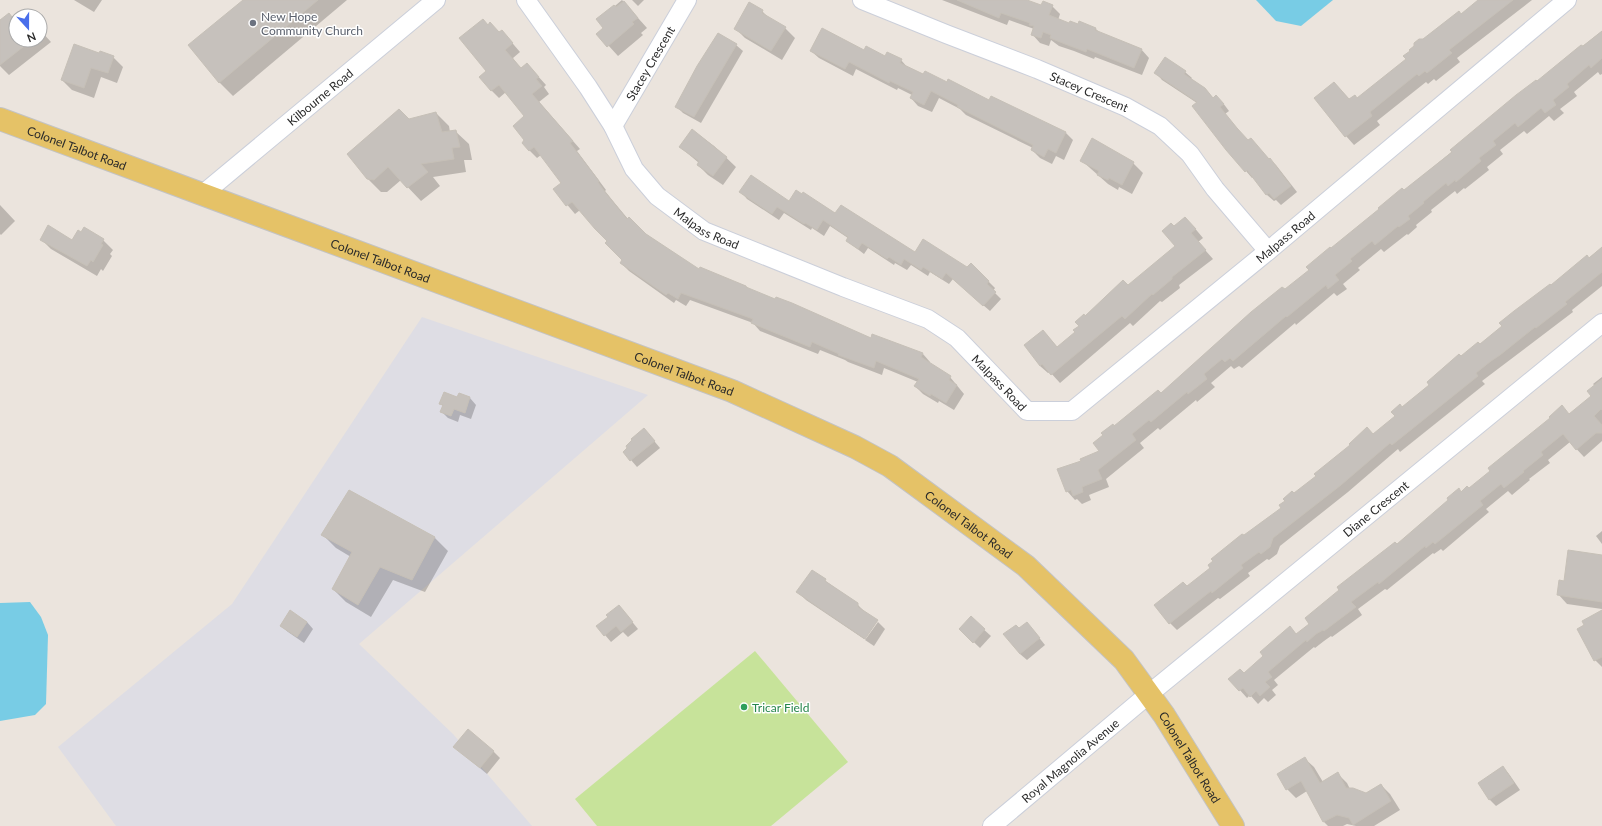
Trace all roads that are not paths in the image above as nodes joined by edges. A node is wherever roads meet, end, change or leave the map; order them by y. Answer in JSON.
{"nodes":[{"id":1,"x":436,"y":0,"type":"edge"},
{"id":2,"x":526,"y":0,"type":"edge"},
{"id":3,"x":688,"y":0,"type":"edge"},
{"id":4,"x":862,"y":0,"type":"edge"},
{"id":5,"x":1567,"y":0,"type":"edge"},
{"id":6,"x":0,"y":119,"type":"edge"},
{"id":7,"x":613,"y":126,"type":"junction"},
{"id":8,"x":203,"y":194,"type":"junction"},
{"id":9,"x":1268,"y":251,"type":"junction"},
{"id":10,"x":1602,"y":323,"type":"edge"},
{"id":11,"x":1149,"y":694,"type":"junction"},
{"id":12,"x":992,"y":826,"type":"edge"},
{"id":13,"x":1234,"y":826,"type":"edge"}],
"edges":[{"from":1,"to":8,"type":"street","name":"Kilbourne Road"},
{"from":2,"to":7,"type":"street","name":"Malpass Road"},
{"from":3,"to":7,"type":"street","name":"Stacey Crescent"},
{"from":4,"to":9,"type":"street","name":"Stacey Crescent"},
{"from":5,"to":9,"type":"street","name":"Malpass Road"},
{"from":6,"to":8,"type":"main road","name":"Colonel Talbot Road"},
{"from":7,"to":9,"type":"street","name":"Malpass Road"},
{"from":8,"to":11,"type":"main road","name":"Colonel Talbot Road"},
{"from":10,"to":11,"type":"street","name":"Diane Crescent"},
{"from":11,"to":12,"type":"street","name":"Royal Magnolia Avenue"},
{"from":11,"to":13,"type":"main road","name":"Colonel Talbot Road"}]}
